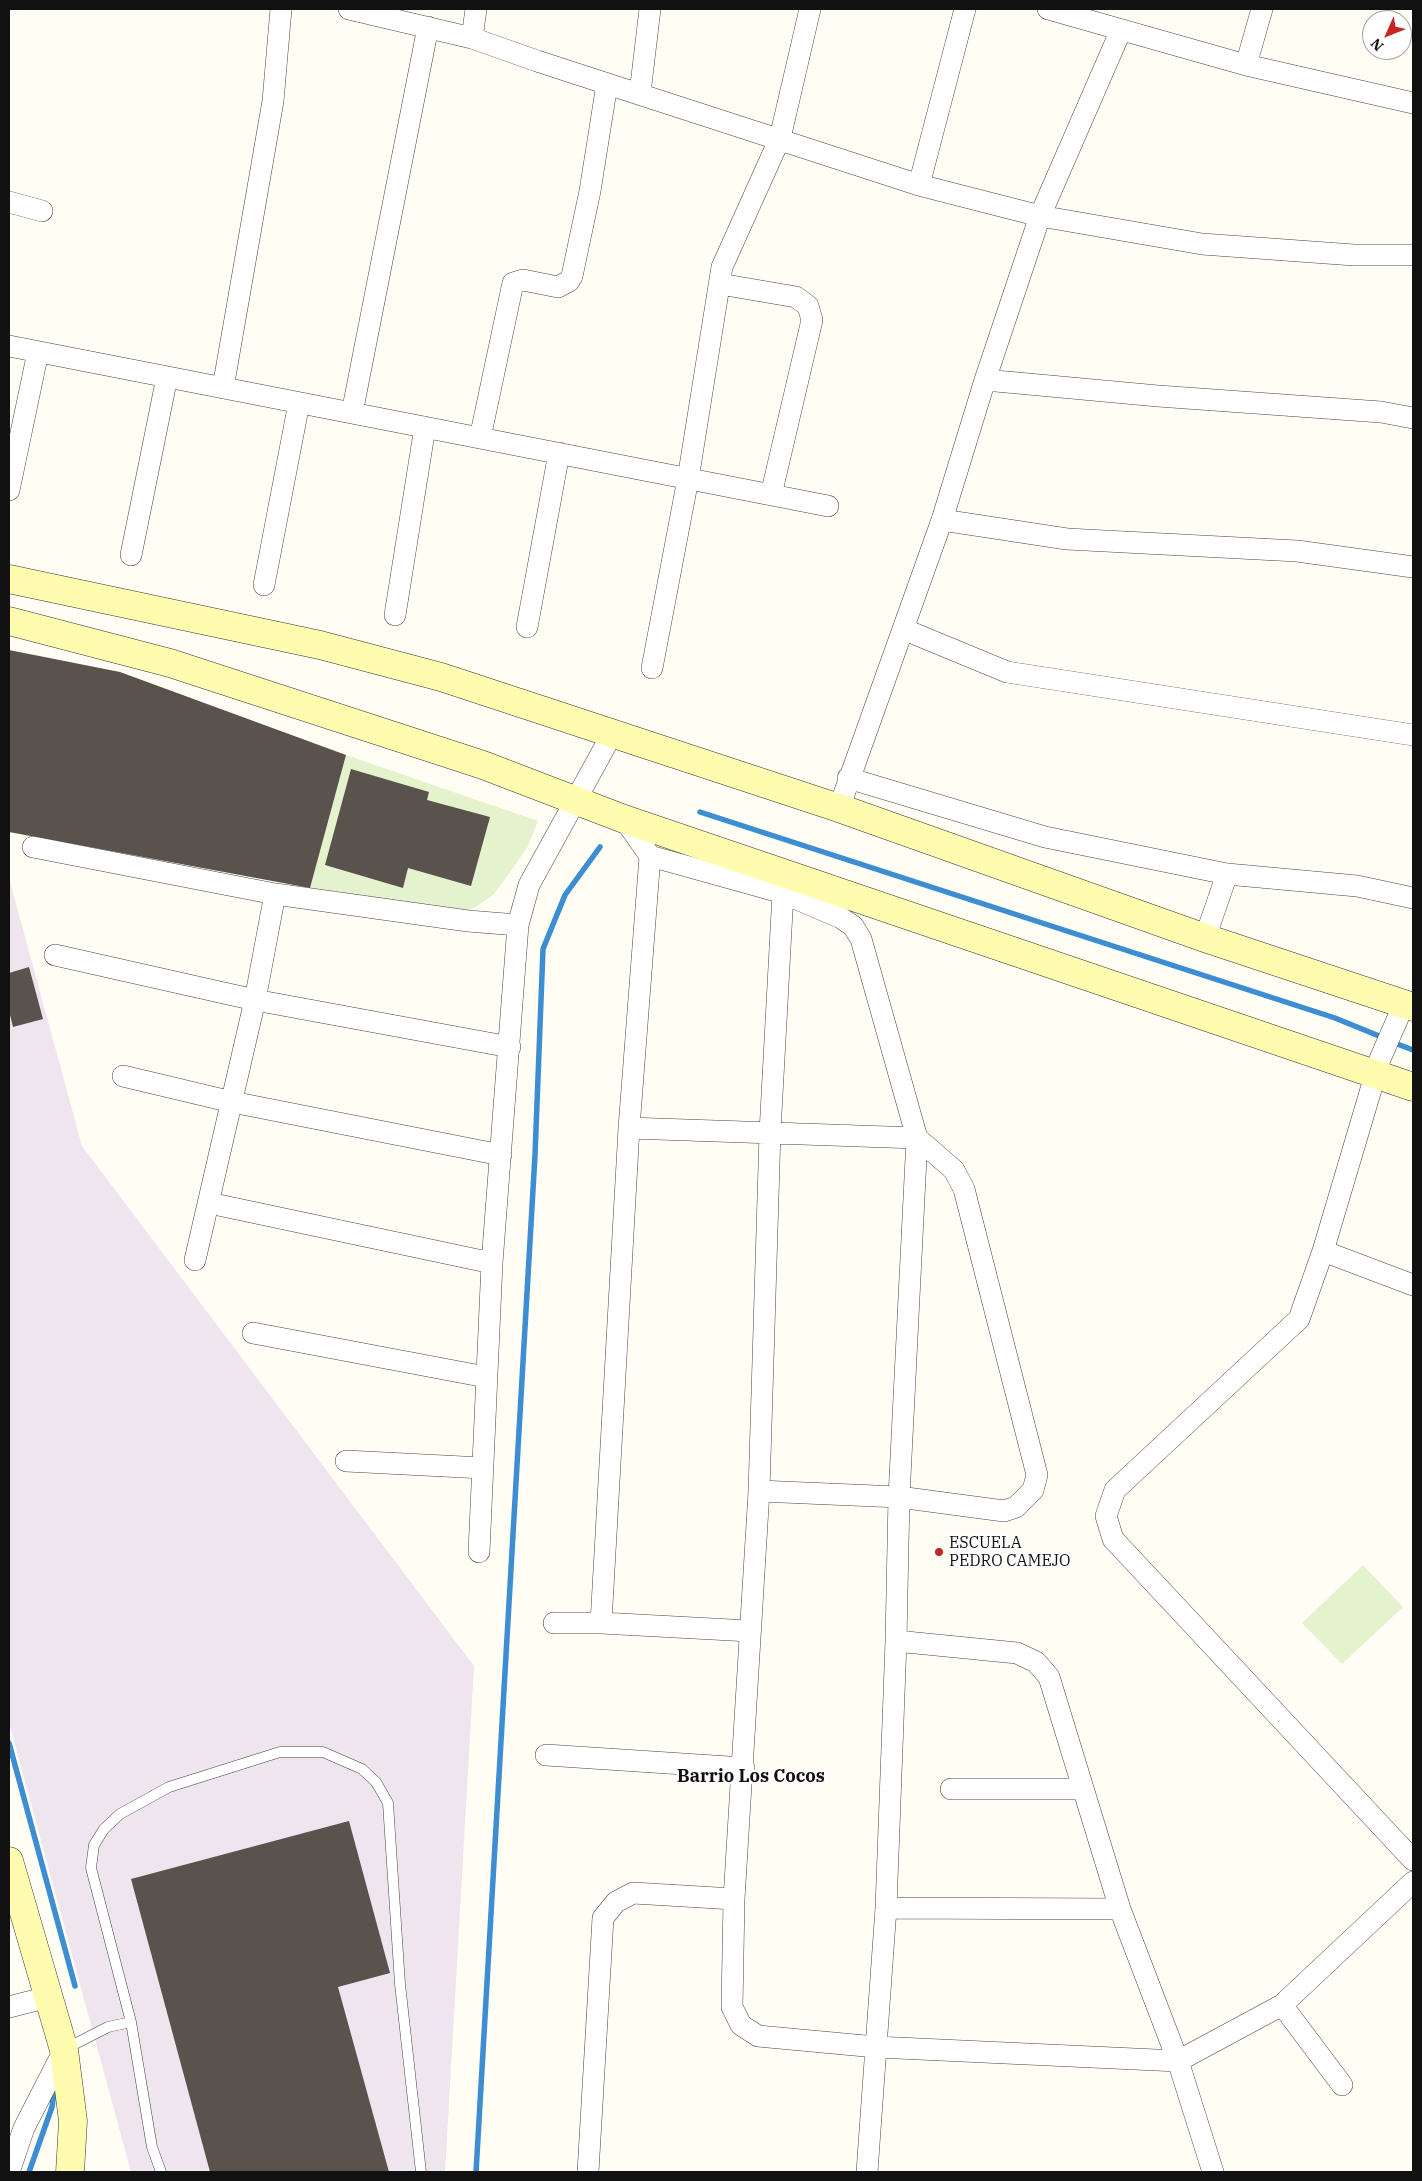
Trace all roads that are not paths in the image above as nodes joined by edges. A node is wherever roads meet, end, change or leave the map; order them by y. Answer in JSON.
{"nodes":[{"id":1,"x":280,"y":9,"type":"edge"},
{"id":2,"x":476,"y":9,"type":"edge"},
{"id":3,"x":650,"y":9,"type":"edge"},
{"id":4,"x":810,"y":9,"type":"edge"},
{"id":5,"x":965,"y":9,"type":"edge"},
{"id":6,"x":1048,"y":9,"type":"edge"},
{"id":7,"x":1262,"y":9,"type":"edge"},
{"id":8,"x":361,"y":10,"type":"edge"},
{"id":9,"x":428,"y":27,"type":"junction"},
{"id":10,"x":1121,"y":30,"type":"junction"},
{"id":11,"x":472,"y":38,"type":"junction"},
{"id":12,"x":1246,"y":65,"type":"junction"},
{"id":13,"x":607,"y":84,"type":"junction"},
{"id":14,"x":640,"y":93,"type":"junction"},
{"id":15,"x":1413,"y":103,"type":"edge"},
{"id":16,"x":780,"y":138,"type":"junction"},
{"id":17,"x":919,"y":185,"type":"junction"},
{"id":18,"x":9,"y":202,"type":"edge"},
{"id":19,"x":42,"y":211,"type":"dead end"},
{"id":20,"x":1040,"y":216,"type":"junction"},
{"id":21,"x":1413,"y":255,"type":"edge"},
{"id":22,"x":720,"y":284,"type":"junction"},
{"id":23,"x":9,"y":346,"type":"edge"},
{"id":24,"x":38,"y":352,"type":"junction"},
{"id":25,"x":167,"y":377,"type":"junction"},
{"id":26,"x":985,"y":380,"type":"junction"},
{"id":27,"x":224,"y":388,"type":"junction"},
{"id":28,"x":300,"y":403,"type":"junction"},
{"id":29,"x":352,"y":413,"type":"junction"},
{"id":30,"x":1413,"y":418,"type":"edge"},
{"id":31,"x":425,"y":427,"type":"junction"},
{"id":32,"x":480,"y":438,"type":"junction"},
{"id":33,"x":559,"y":453,"type":"junction"},
{"id":34,"x":688,"y":479,"type":"junction"},
{"id":35,"x":9,"y":490,"type":"edge"},
{"id":36,"x":771,"y":495,"type":"junction"},
{"id":37,"x":828,"y":506,"type":"dead end"},
{"id":38,"x":942,"y":520,"type":"junction"},
{"id":39,"x":131,"y":555,"type":"dead end"},
{"id":40,"x":1413,"y":567,"type":"edge"},
{"id":41,"x":9,"y":579,"type":"edge"},
{"id":42,"x":264,"y":585,"type":"dead end"},
{"id":43,"x":395,"y":615,"type":"dead end"},
{"id":44,"x":9,"y":621,"type":"edge"},
{"id":45,"x":527,"y":627,"type":"dead end"},
{"id":46,"x":903,"y":629,"type":"junction"},
{"id":47,"x":652,"y":668,"type":"dead end"},
{"id":48,"x":612,"y":734,"type":"junction"},
{"id":49,"x":1413,"y":735,"type":"edge"},
{"id":50,"x":848,"y":778,"type":"junction"},
{"id":51,"x":577,"y":802,"type":"junction"},
{"id":52,"x":838,"y":808,"type":"junction"},
{"id":53,"x":624,"y":819,"type":"junction"},
{"id":54,"x":33,"y":847,"type":"dead end"},
{"id":55,"x":650,"y":856,"type":"junction"},
{"id":56,"x":1227,"y":874,"type":"junction"},
{"id":57,"x":783,"y":893,"type":"junction"},
{"id":58,"x":275,"y":894,"type":"junction"},
{"id":59,"x":1413,"y":898,"type":"edge"},
{"id":60,"x":518,"y":925,"type":"junction"},
{"id":61,"x":1205,"y":938,"type":"junction"},
{"id":62,"x":55,"y":954,"type":"dead end"},
{"id":63,"x":255,"y":1000,"type":"junction"},
{"id":64,"x":1404,"y":1009,"type":"edge"},
{"id":65,"x":510,"y":1047,"type":"junction"},
{"id":66,"x":1377,"y":1067,"type":"junction"},
{"id":67,"x":123,"y":1076,"type":"dead end"},
{"id":68,"x":1413,"y":1087,"type":"edge"},
{"id":69,"x":232,"y":1102,"type":"junction"},
{"id":70,"x":629,"y":1128,"type":"junction"},
{"id":71,"x":770,"y":1132,"type":"junction"},
{"id":72,"x":917,"y":1138,"type":"junction"},
{"id":73,"x":501,"y":1156,"type":"junction"},
{"id":74,"x":209,"y":1203,"type":"junction"},
{"id":75,"x":1323,"y":1251,"type":"junction"},
{"id":76,"x":195,"y":1260,"type":"dead end"},
{"id":77,"x":492,"y":1262,"type":"junction"},
{"id":78,"x":1413,"y":1286,"type":"edge"},
{"id":79,"x":253,"y":1333,"type":"dead end"},
{"id":80,"x":486,"y":1377,"type":"junction"},
{"id":81,"x":346,"y":1462,"type":"dead end"},
{"id":82,"x":482,"y":1468,"type":"junction"},
{"id":83,"x":759,"y":1491,"type":"junction"},
{"id":84,"x":899,"y":1497,"type":"junction"},
{"id":85,"x":479,"y":1552,"type":"dead end"},
{"id":86,"x":554,"y":1623,"type":"dead end"},
{"id":87,"x":601,"y":1623,"type":"junction"},
{"id":88,"x":750,"y":1631,"type":"junction"},
{"id":89,"x":896,"y":1641,"type":"junction"},
{"id":90,"x":546,"y":1755,"type":"dead end"},
{"id":91,"x":744,"y":1768,"type":"junction"},
{"id":92,"x":951,"y":1789,"type":"dead end"},
{"id":93,"x":1083,"y":1790,"type":"junction"},
{"id":94,"x":1413,"y":1860,"type":"edge"},
{"id":95,"x":9,"y":1861,"type":"edge"},
{"id":96,"x":1413,"y":1882,"type":"edge"},
{"id":97,"x":734,"y":1899,"type":"junction"},
{"id":98,"x":886,"y":1908,"type":"junction"},
{"id":99,"x":1120,"y":1909,"type":"junction"},
{"id":100,"x":48,"y":1997,"type":"junction"},
{"id":101,"x":1282,"y":2005,"type":"junction"},
{"id":102,"x":9,"y":2007,"type":"edge"},
{"id":103,"x":131,"y":2022,"type":"junction"},
{"id":104,"x":876,"y":2047,"type":"junction"},
{"id":105,"x":64,"y":2050,"type":"junction"},
{"id":106,"x":1178,"y":2061,"type":"junction"},
{"id":107,"x":1342,"y":2085,"type":"dead end"},
{"id":108,"x":9,"y":2172,"type":"edge"},
{"id":109,"x":70,"y":2172,"type":"edge"},
{"id":110,"x":161,"y":2172,"type":"edge"},
{"id":111,"x":421,"y":2172,"type":"edge"},
{"id":112,"x":588,"y":2172,"type":"edge"},
{"id":113,"x":606,"y":2172,"type":"edge"},
{"id":114,"x":867,"y":2172,"type":"edge"},
{"id":115,"x":1212,"y":2172,"type":"edge"}],
"edges":[{"from":1,"to":27,"type":"street"},
{"from":2,"to":11,"type":"street"},
{"from":3,"to":14,"type":"street"},
{"from":4,"to":16,"type":"street"},
{"from":5,"to":17,"type":"street"},
{"from":6,"to":10,"type":"street"},
{"from":7,"to":12,"type":"street"},
{"from":8,"to":9,"type":"street"},
{"from":9,"to":11,"type":"street"},
{"from":9,"to":29,"type":"street"},
{"from":10,"to":12,"type":"street"},
{"from":10,"to":20,"type":"street"},
{"from":11,"to":13,"type":"street"},
{"from":12,"to":15,"type":"street"},
{"from":13,"to":14,"type":"street"},
{"from":13,"to":32,"type":"street"},
{"from":14,"to":16,"type":"street"},
{"from":16,"to":17,"type":"street"},
{"from":16,"to":22,"type":"street"},
{"from":17,"to":20,"type":"street"},
{"from":18,"to":19,"type":"street"},
{"from":20,"to":21,"type":"street"},
{"from":20,"to":26,"type":"street"},
{"from":22,"to":34,"type":"street"},
{"from":22,"to":36,"type":"street"},
{"from":23,"to":24,"type":"street"},
{"from":24,"to":25,"type":"street"},
{"from":24,"to":35,"type":"street"},
{"from":25,"to":27,"type":"street"},
{"from":25,"to":39,"type":"street"},
{"from":26,"to":30,"type":"street"},
{"from":26,"to":38,"type":"street"},
{"from":27,"to":28,"type":"street"},
{"from":28,"to":29,"type":"street"},
{"from":28,"to":42,"type":"street"},
{"from":29,"to":31,"type":"street"},
{"from":31,"to":32,"type":"street"},
{"from":31,"to":43,"type":"street"},
{"from":32,"to":33,"type":"street"},
{"from":33,"to":34,"type":"street"},
{"from":33,"to":45,"type":"street"},
{"from":34,"to":36,"type":"street"},
{"from":34,"to":47,"type":"street"},
{"from":36,"to":37,"type":"street"},
{"from":38,"to":40,"type":"street"},
{"from":38,"to":46,"type":"street"},
{"from":41,"to":48,"type":"main road"},
{"from":44,"to":51,"type":"main road"},
{"from":46,"to":49,"type":"street"},
{"from":46,"to":50,"type":"street"},
{"from":48,"to":51,"type":"street"},
{"from":48,"to":52,"type":"main road"},
{"from":50,"to":52,"type":"street"},
{"from":50,"to":56,"type":"street"},
{"from":51,"to":53,"type":"main road"},
{"from":51,"to":60,"type":"street"},
{"from":52,"to":61,"type":"main road"},
{"from":53,"to":55,"type":"street"},
{"from":53,"to":66,"type":"main road"},
{"from":54,"to":58,"type":"street"},
{"from":55,"to":57,"type":"street"},
{"from":55,"to":70,"type":"street"},
{"from":56,"to":59,"type":"street"},
{"from":56,"to":61,"type":"street"},
{"from":57,"to":71,"type":"street"},
{"from":57,"to":72,"type":"street"},
{"from":58,"to":60,"type":"street"},
{"from":58,"to":63,"type":"street"},
{"from":60,"to":65,"type":"street"},
{"from":61,"to":64,"type":"main road"},
{"from":62,"to":63,"type":"street"},
{"from":63,"to":65,"type":"street"},
{"from":63,"to":69,"type":"street"},
{"from":64,"to":66,"type":"street"},
{"from":65,"to":73,"type":"street"},
{"from":66,"to":68,"type":"main road"},
{"from":66,"to":75,"type":"street"},
{"from":67,"to":69,"type":"street"},
{"from":69,"to":73,"type":"street"},
{"from":69,"to":74,"type":"street"},
{"from":70,"to":71,"type":"street"},
{"from":70,"to":87,"type":"street"},
{"from":71,"to":72,"type":"street"},
{"from":71,"to":83,"type":"street"},
{"from":72,"to":84,"type":"street"},
{"from":72,"to":84,"type":"street"},
{"from":73,"to":77,"type":"street"},
{"from":74,"to":76,"type":"street"},
{"from":74,"to":77,"type":"street"},
{"from":75,"to":78,"type":"street"},
{"from":75,"to":94,"type":"street"},
{"from":77,"to":80,"type":"street"},
{"from":79,"to":80,"type":"street"},
{"from":80,"to":82,"type":"street"},
{"from":81,"to":82,"type":"street"},
{"from":82,"to":85,"type":"street"},
{"from":83,"to":84,"type":"street"},
{"from":83,"to":88,"type":"street"},
{"from":84,"to":89,"type":"street"},
{"from":86,"to":87,"type":"street"},
{"from":87,"to":88,"type":"street"},
{"from":88,"to":91,"type":"street"},
{"from":89,"to":93,"type":"street"},
{"from":89,"to":98,"type":"street"},
{"from":90,"to":91,"type":"street"},
{"from":91,"to":97,"type":"street"},
{"from":92,"to":93,"type":"street"},
{"from":93,"to":99,"type":"street"},
{"from":95,"to":100,"type":"main road"},
{"from":96,"to":101,"type":"street"},
{"from":97,"to":104,"type":"street"},
{"from":97,"to":112,"type":"street"},
{"from":98,"to":99,"type":"street"},
{"from":98,"to":104,"type":"street"},
{"from":99,"to":106,"type":"street"},
{"from":100,"to":102,"type":"street"},
{"from":100,"to":105,"type":"main road"},
{"from":101,"to":106,"type":"street"},
{"from":101,"to":107,"type":"street"},
{"from":103,"to":105,"type":"lane"},
{"from":103,"to":110,"type":"lane"},
{"from":103,"to":111,"type":"lane"},
{"from":104,"to":106,"type":"street"},
{"from":104,"to":114,"type":"street"},
{"from":105,"to":108,"type":"street"},
{"from":105,"to":109,"type":"main road"},
{"from":106,"to":115,"type":"street"},
{"from":112,"to":113,"type":"street"}]}
